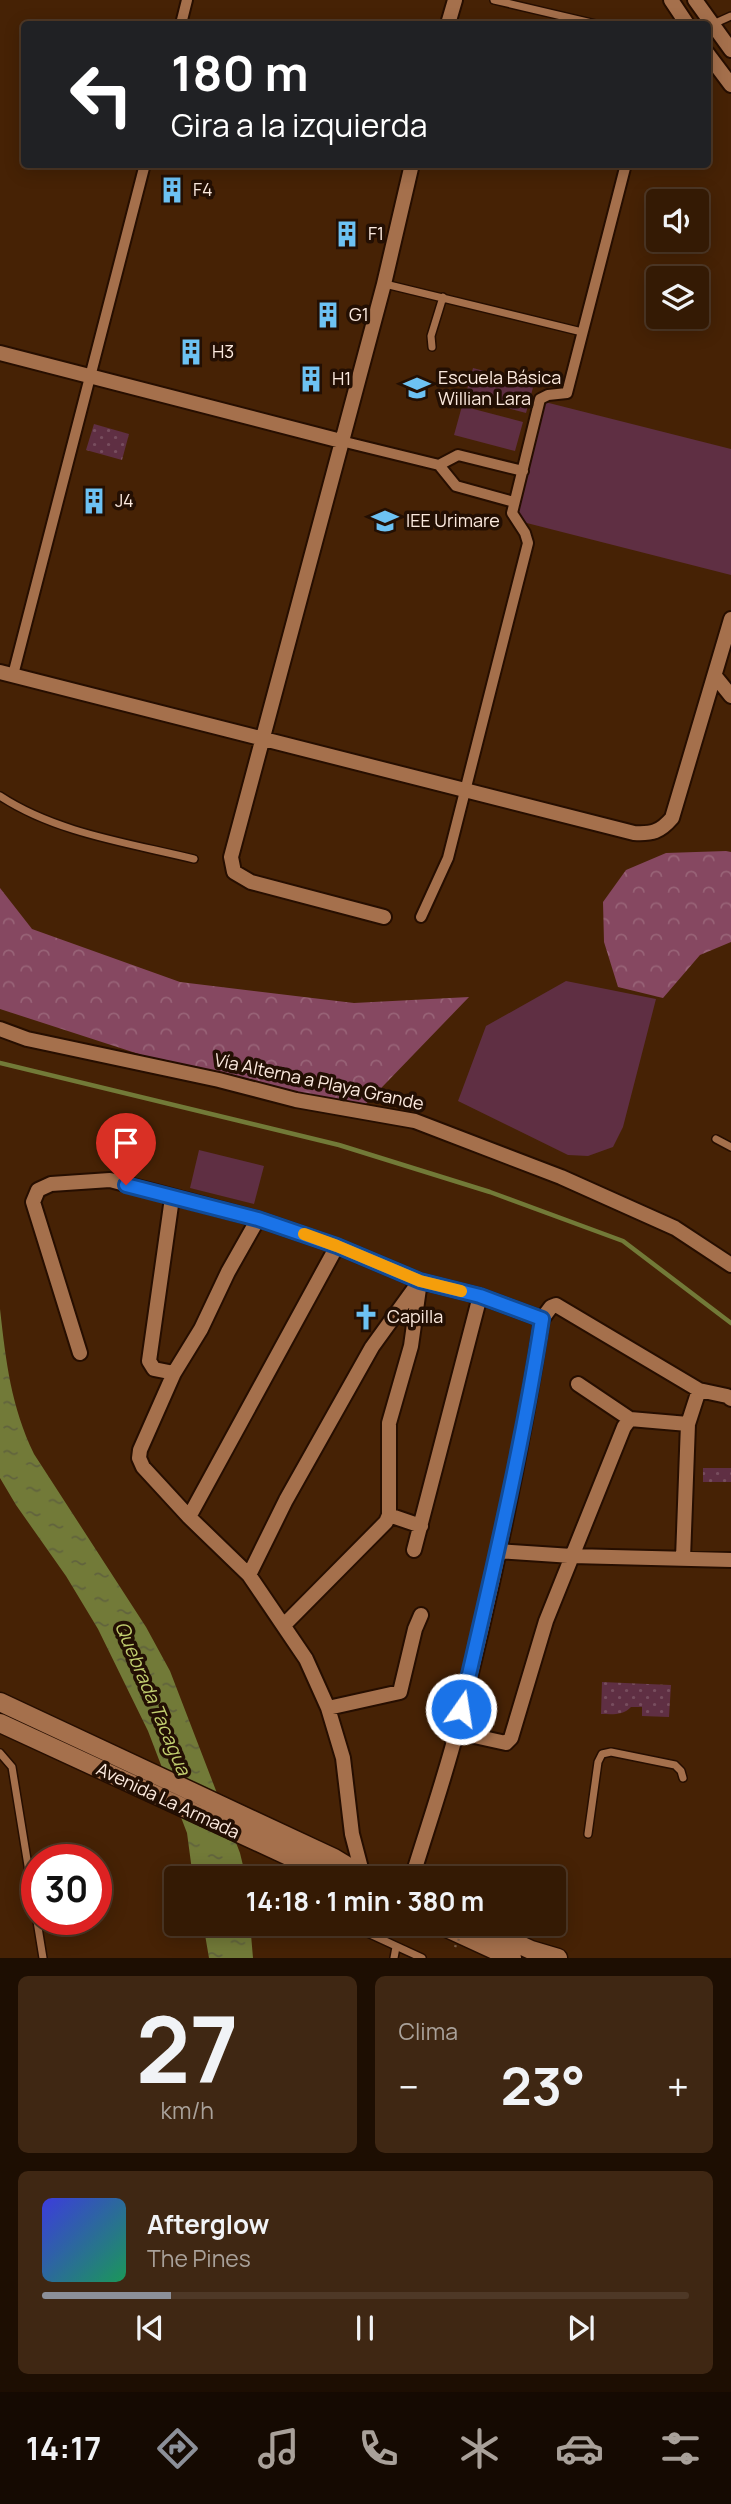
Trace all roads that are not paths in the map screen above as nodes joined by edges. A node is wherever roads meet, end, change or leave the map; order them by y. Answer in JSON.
{"nodes":[{"id":1,"x":187,"y":0,"type":"edge"},
{"id":2,"x":454,"y":0,"type":"edge"},
{"id":3,"x":494,"y":0,"type":"edge"},
{"id":4,"x":671,"y":0,"type":"edge"},
{"id":5,"x":695,"y":0,"type":"edge"},
{"id":6,"x":731,"y":16,"type":"edge"},
{"id":7,"x":182,"y":21,"type":"edge"},
{"id":8,"x":449,"y":21,"type":"edge"},
{"id":9,"x":583,"y":21,"type":"edge"},
{"id":10,"x":685,"y":21,"type":"edge"},
{"id":11,"x":706,"y":21,"type":"edge"},
{"id":12,"x":711,"y":25,"type":"edge"},
{"id":13,"x":711,"y":28,"type":"edge"},
{"id":14,"x":731,"y":50,"type":"edge"},
{"id":15,"x":711,"y":58,"type":"edge"},
{"id":16,"x":731,"y":85,"type":"edge"},
{"id":17,"x":144,"y":168,"type":"edge"},
{"id":18,"x":411,"y":168,"type":"edge"},
{"id":19,"x":625,"y":168,"type":"edge"},
{"id":20,"x":384,"y":284,"type":"junction"},
{"id":21,"x":443,"y":297,"type":"junction"},
{"id":22,"x":582,"y":332,"type":"junction"},
{"id":23,"x":432,"y":346,"type":"dead end"},
{"id":24,"x":0,"y":353,"type":"edge"},
{"id":25,"x":91,"y":375,"type":"junction"},
{"id":26,"x":341,"y":441,"type":"junction"},
{"id":27,"x":439,"y":466,"type":"junction"},
{"id":28,"x":523,"y":471,"type":"junction"},
{"id":29,"x":514,"y":502,"type":"junction"},
{"id":30,"x":731,"y":619,"type":"edge"},
{"id":31,"x":6,"y":674,"type":"edge"},
{"id":32,"x":715,"y":676,"type":"junction"},
{"id":33,"x":731,"y":696,"type":"edge"},
{"id":34,"x":263,"y":740,"type":"junction"},
{"id":35,"x":464,"y":789,"type":"junction"},
{"id":36,"x":0,"y":796,"type":"edge"},
{"id":37,"x":194,"y":859,"type":"dead end"},
{"id":38,"x":384,"y":917,"type":"dead end"},
{"id":39,"x":421,"y":917,"type":"dead end"},
{"id":40,"x":0,"y":1029,"type":"edge"},
{"id":41,"x":716,"y":1139,"type":"dead end"},
{"id":42,"x":731,"y":1147,"type":"edge"},
{"id":43,"x":172,"y":1198,"type":"junction"},
{"id":44,"x":258,"y":1219,"type":"junction"},
{"id":45,"x":337,"y":1246,"type":"junction"},
{"id":46,"x":731,"y":1265,"type":"edge"},
{"id":47,"x":420,"y":1281,"type":"junction"},
{"id":48,"x":480,"y":1296,"type":"junction"},
{"id":49,"x":542,"y":1319,"type":"junction"},
{"id":50,"x":80,"y":1353,"type":"dead end"},
{"id":51,"x":174,"y":1373,"type":"junction"},
{"id":52,"x":578,"y":1384,"type":"dead end"},
{"id":53,"x":699,"y":1390,"type":"junction"},
{"id":54,"x":731,"y":1399,"type":"edge"},
{"id":55,"x":630,"y":1419,"type":"junction"},
{"id":56,"x":688,"y":1424,"type":"junction"},
{"id":57,"x":389,"y":1515,"type":"junction"},
{"id":58,"x":189,"y":1517,"type":"junction"},
{"id":59,"x":421,"y":1526,"type":"junction"},
{"id":60,"x":414,"y":1550,"type":"dead end"},
{"id":61,"x":498,"y":1551,"type":"junction"},
{"id":62,"x":572,"y":1556,"type":"junction"},
{"id":63,"x":683,"y":1558,"type":"junction"},
{"id":64,"x":731,"y":1560,"type":"edge"},
{"id":65,"x":249,"y":1575,"type":"junction"},
{"id":66,"x":421,"y":1615,"type":"dead end"},
{"id":67,"x":284,"y":1625,"type":"junction"},
{"id":68,"x":6,"y":1705,"type":"edge"},
{"id":69,"x":328,"y":1708,"type":"junction"},
{"id":70,"x":3,"y":1724,"type":"edge"},
{"id":71,"x":456,"y":1732,"type":"junction"},
{"id":72,"x":0,"y":1753,"type":"edge"},
{"id":73,"x":683,"y":1778,"type":"dead end"},
{"id":74,"x":589,"y":1834,"type":"dead end"},
{"id":75,"x":324,"y":1866,"type":"edge"},
{"id":76,"x":325,"y":1866,"type":"edge"},
{"id":77,"x":362,"y":1866,"type":"edge"},
{"id":78,"x":416,"y":1866,"type":"edge"},
{"id":79,"x":373,"y":1936,"type":"edge"},
{"id":80,"x":464,"y":1936,"type":"edge"},
{"id":81,"x":497,"y":1936,"type":"edge"},
{"id":82,"x":396,"y":1947,"type":"junction"},
{"id":83,"x":536,"y":1954,"type":"edge"},
{"id":84,"x":43,"y":1958,"type":"edge"},
{"id":85,"x":394,"y":1958,"type":"edge"},
{"id":86,"x":422,"y":1958,"type":"edge"},
{"id":87,"x":512,"y":1958,"type":"edge"},
{"id":88,"x":558,"y":1958,"type":"edge"}],
"edges":[{"from":1,"to":7,"type":"street"},
{"from":2,"to":8,"type":"street"},
{"from":3,"to":9,"type":"lane"},
{"from":4,"to":10,"type":"street"},
{"from":5,"to":11,"type":"street"},
{"from":6,"to":12,"type":"lane"},
{"from":13,"to":14,"type":"street"},
{"from":15,"to":16,"type":"street"},
{"from":17,"to":25,"type":"street"},
{"from":18,"to":20,"type":"street"},
{"from":19,"to":22,"type":"street"},
{"from":20,"to":21,"type":"lane"},
{"from":20,"to":26,"type":"street"},
{"from":21,"to":22,"type":"lane"},
{"from":21,"to":23,"type":"lane"},
{"from":22,"to":28,"type":"street"},
{"from":24,"to":25,"type":"street"},
{"from":25,"to":26,"type":"street"},
{"from":25,"to":31,"type":"street"},
{"from":26,"to":27,"type":"street"},
{"from":26,"to":34,"type":"street"},
{"from":27,"to":28,"type":"street"},
{"from":27,"to":29,"type":"street"},
{"from":28,"to":29,"type":"street"},
{"from":29,"to":35,"type":"street"},
{"from":30,"to":32,"type":"street"},
{"from":31,"to":34,"type":"street"},
{"from":32,"to":33,"type":"street"},
{"from":32,"to":35,"type":"street"},
{"from":34,"to":35,"type":"street"},
{"from":34,"to":38,"type":"street"},
{"from":35,"to":39,"type":"street"},
{"from":36,"to":37,"type":"lane"},
{"from":40,"to":46,"type":"street","name":"Vía Alterna a Playa Grande"},
{"from":41,"to":42,"type":"lane"},
{"from":43,"to":44,"type":"street"},
{"from":43,"to":50,"type":"street"},
{"from":43,"to":51,"type":"street"},
{"from":44,"to":45,"type":"street"},
{"from":44,"to":51,"type":"street"},
{"from":45,"to":47,"type":"street"},
{"from":45,"to":58,"type":"street"},
{"from":47,"to":48,"type":"street"},
{"from":47,"to":57,"type":"street"},
{"from":47,"to":65,"type":"street"},
{"from":48,"to":49,"type":"street"},
{"from":48,"to":59,"type":"street"},
{"from":49,"to":53,"type":"street"},
{"from":49,"to":61,"type":"street"},
{"from":51,"to":58,"type":"street"},
{"from":52,"to":55,"type":"street"},
{"from":53,"to":54,"type":"street"},
{"from":53,"to":56,"type":"street"},
{"from":55,"to":56,"type":"street"},
{"from":55,"to":62,"type":"street"},
{"from":56,"to":63,"type":"street"},
{"from":57,"to":59,"type":"street"},
{"from":57,"to":67,"type":"street"},
{"from":58,"to":65,"type":"street"},
{"from":59,"to":60,"type":"street"},
{"from":61,"to":62,"type":"street"},
{"from":61,"to":71,"type":"street"},
{"from":62,"to":63,"type":"street"},
{"from":62,"to":71,"type":"street"},
{"from":63,"to":64,"type":"street"},
{"from":65,"to":67,"type":"street"},
{"from":66,"to":69,"type":"street"},
{"from":67,"to":69,"type":"street"},
{"from":68,"to":76,"type":"main road","name":"Avenida La Armada"},
{"from":69,"to":77,"type":"street"},
{"from":70,"to":75,"type":"main road","name":"Avenida La Armada"},
{"from":71,"to":78,"type":"street"},
{"from":72,"to":84,"type":"lane"},
{"from":73,"to":74,"type":"lane"},
{"from":79,"to":82,"type":"lane"},
{"from":80,"to":87,"type":"main road"},
{"from":81,"to":83,"type":"main road"},
{"from":82,"to":85,"type":"lane"},
{"from":82,"to":86,"type":"lane"},
{"from":83,"to":88,"type":"main road"}]}
